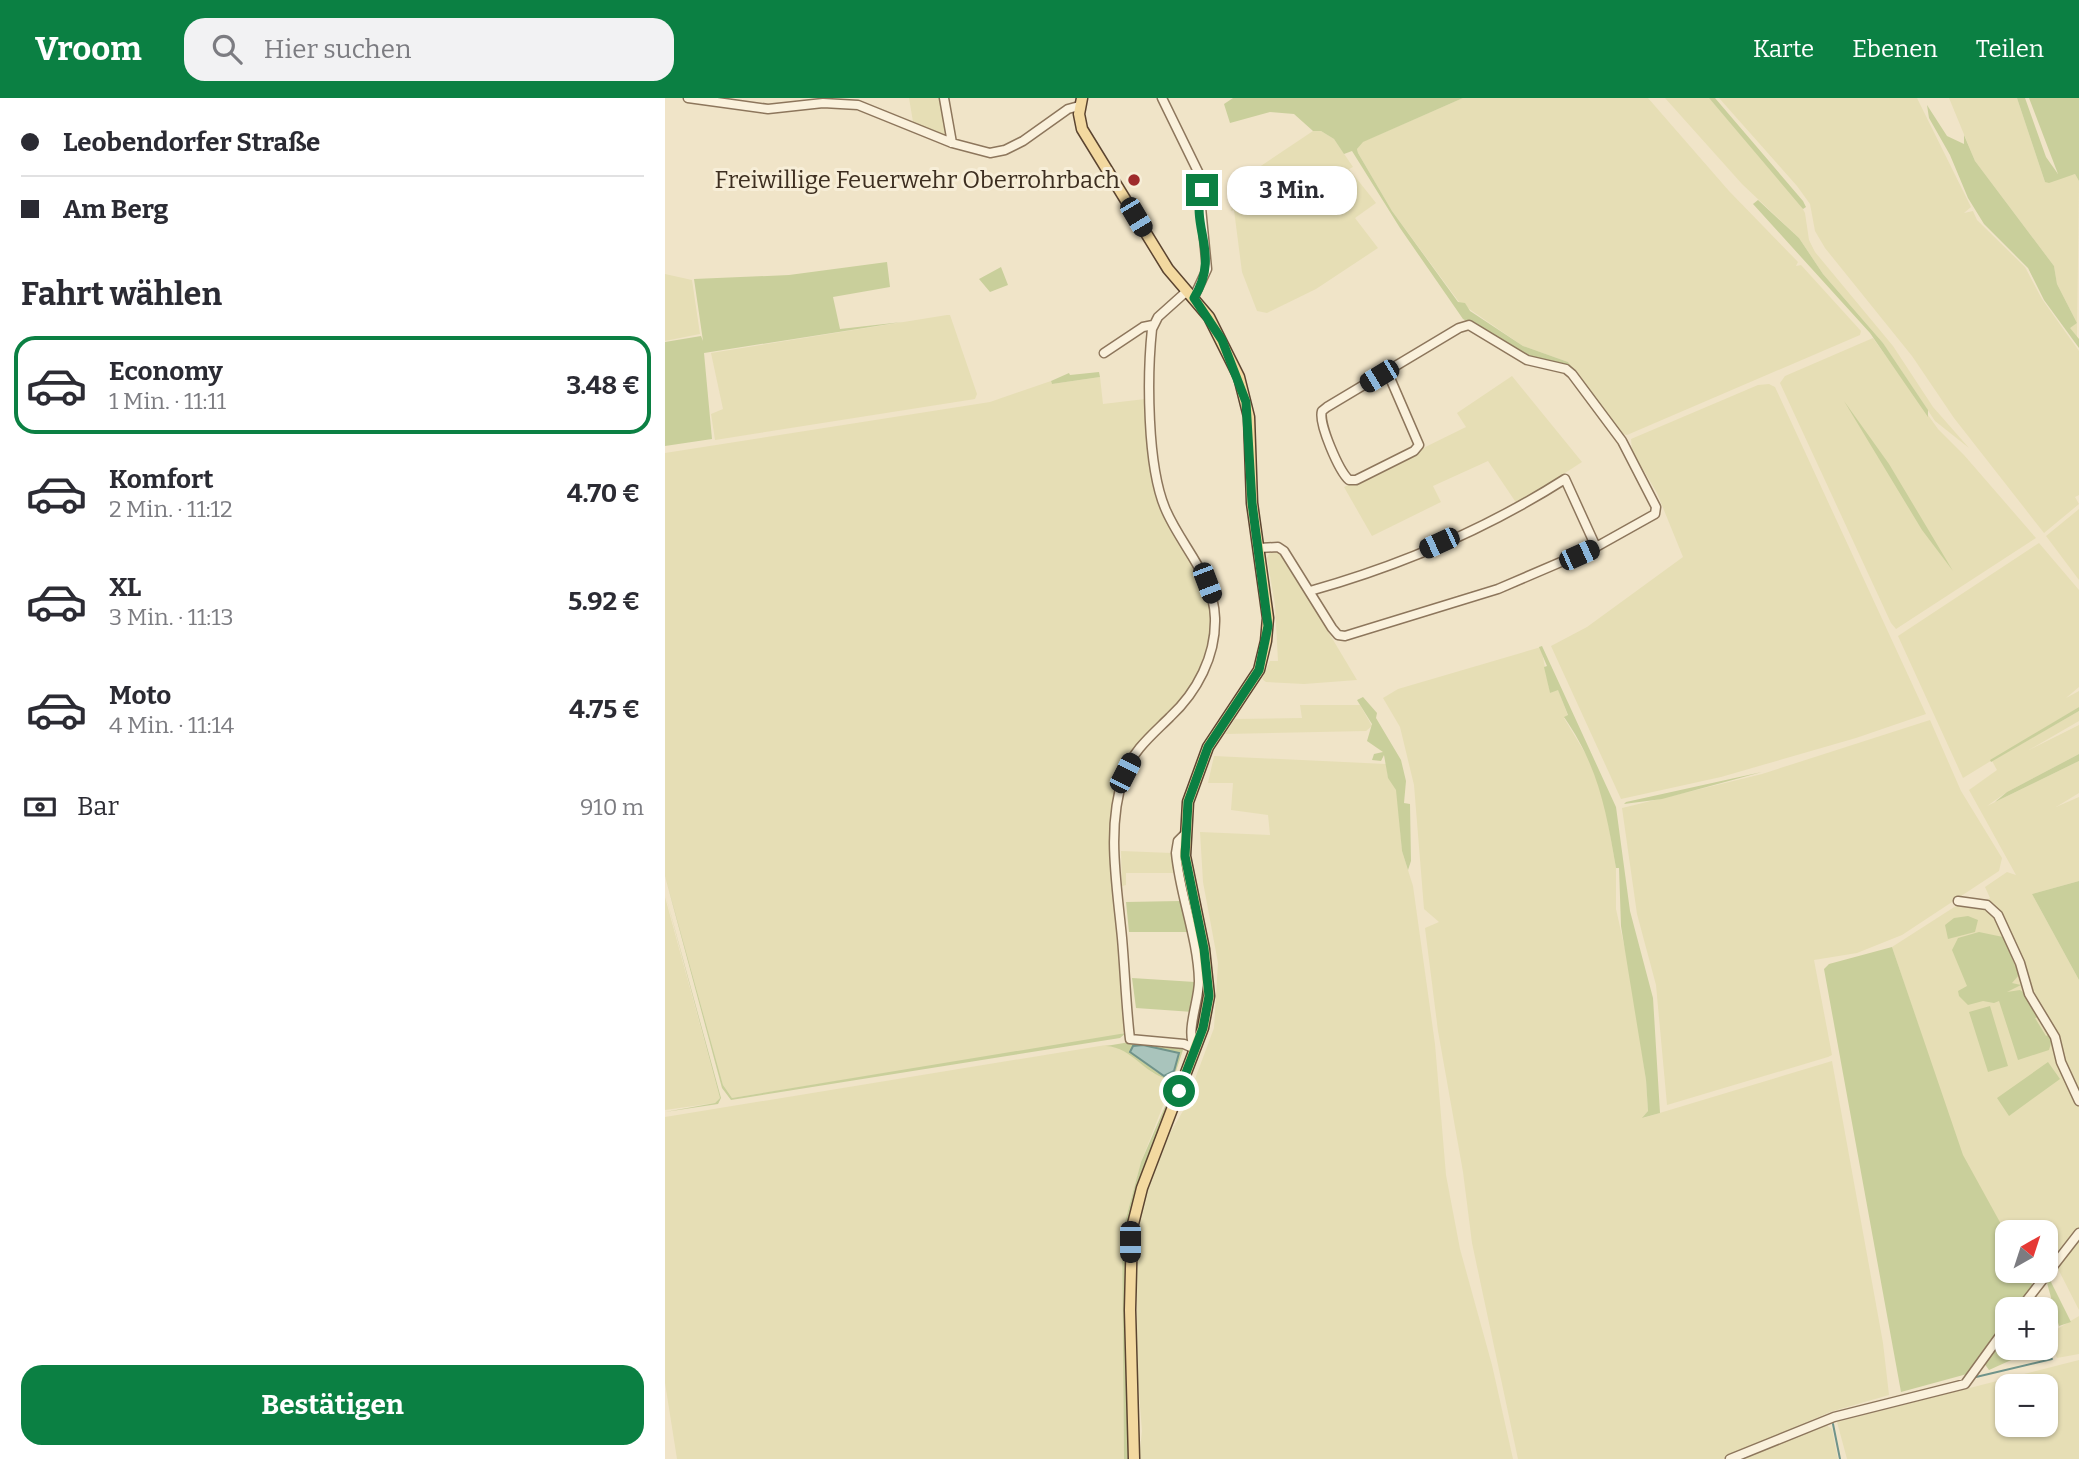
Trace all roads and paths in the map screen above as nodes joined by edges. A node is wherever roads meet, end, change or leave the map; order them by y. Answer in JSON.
{"nodes":[{"id":1,"x":688,"y":98,"type":"edge"},
{"id":2,"x":944,"y":98,"type":"edge"},
{"id":3,"x":1162,"y":98,"type":"edge"},
{"id":4,"x":1080,"y":102,"type":"edge"},
{"id":5,"x":953,"y":143,"type":"junction"},
{"id":6,"x":1191,"y":294,"type":"junction"},
{"id":7,"x":1153,"y":325,"type":"junction"},
{"id":8,"x":1104,"y":353,"type":"dead end"},
{"id":9,"x":1387,"y":371,"type":"junction"},
{"id":10,"x":1596,"y":547,"type":"junction"},
{"id":11,"x":1259,"y":548,"type":"junction"},
{"id":12,"x":1310,"y":591,"type":"junction"},
{"id":13,"x":1958,"y":901,"type":"dead end"},
{"id":14,"x":1195,"y":1049,"type":"junction"},
{"id":15,"x":2079,"y":1101,"type":"edge"},
{"id":16,"x":2079,"y":1233,"type":"edge"},
{"id":17,"x":2029,"y":1297,"type":"edge"},
{"id":18,"x":1995,"y":1343,"type":"edge"},
{"id":19,"x":1134,"y":1459,"type":"edge"},
{"id":20,"x":1730,"y":1459,"type":"edge"}],
"edges":[{"from":1,"to":5,"type":"street"},
{"from":2,"to":5,"type":"street"},
{"from":3,"to":6,"type":"street"},
{"from":4,"to":5,"type":"street"},
{"from":4,"to":6,"type":"main road"},
{"from":6,"to":7,"type":"street"},
{"from":6,"to":11,"type":"main road"},
{"from":7,"to":8,"type":"street"},
{"from":7,"to":14,"type":"street"},
{"from":9,"to":9,"type":"street"},
{"from":9,"to":10,"type":"street"},
{"from":10,"to":12,"type":"street"},
{"from":10,"to":12,"type":"street"},
{"from":11,"to":12,"type":"street"},
{"from":11,"to":14,"type":"main road"},
{"from":13,"to":15,"type":"street"},
{"from":14,"to":19,"type":"main road"},
{"from":16,"to":17,"type":"street"},
{"from":18,"to":20,"type":"street"}]}
